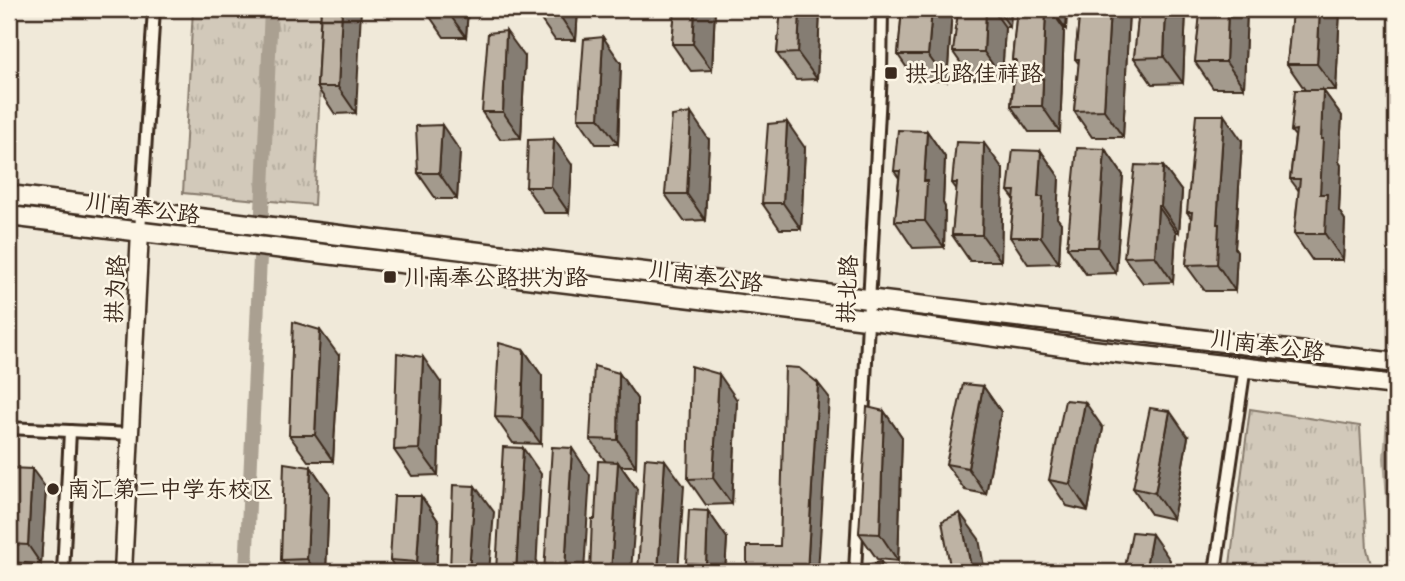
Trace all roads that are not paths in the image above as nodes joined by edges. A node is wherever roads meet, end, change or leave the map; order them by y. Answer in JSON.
{"nodes":[{"id":1,"x":154,"y":9,"type":"edge"},
{"id":2,"x":882,"y":9,"type":"edge"},
{"id":3,"x":9,"y":195,"type":"edge"},
{"id":4,"x":142,"y":211,"type":"junction"},
{"id":5,"x":9,"y":216,"type":"edge"},
{"id":6,"x":140,"y":232,"type":"junction"},
{"id":7,"x":867,"y":299,"type":"junction"},
{"id":8,"x":866,"y":319,"type":"junction"},
{"id":9,"x":1396,"y":363,"type":"edge"},
{"id":10,"x":1245,"y":366,"type":"junction"},
{"id":11,"x":1396,"y":385,"type":"edge"},
{"id":12,"x":9,"y":428,"type":"edge"},
{"id":13,"x":70,"y":431,"type":"junction"},
{"id":14,"x":130,"y":434,"type":"junction"},
{"id":15,"x":63,"y":572,"type":"edge"},
{"id":16,"x":123,"y":572,"type":"edge"},
{"id":17,"x":855,"y":572,"type":"edge"},
{"id":18,"x":1215,"y":572,"type":"edge"}],
"edges":[{"from":1,"to":4,"type":"street","name":"拱为路"},
{"from":2,"to":7,"type":"street","name":"拱北路"},
{"from":3,"to":4,"type":"main road","name":"川南奉公路"},
{"from":4,"to":6,"type":"street","name":"拱为路"},
{"from":4,"to":7,"type":"main road","name":"川南奉公路"},
{"from":5,"to":6,"type":"main road","name":"川南奉公路"},
{"from":6,"to":8,"type":"main road","name":"川南奉公路"},
{"from":6,"to":14,"type":"main road","name":"拱为路"},
{"from":7,"to":8,"type":"street","name":"拱北路"},
{"from":7,"to":9,"type":"main road","name":"川南奉公路"},
{"from":8,"to":10,"type":"main road","name":"川南奉公路"},
{"from":8,"to":17,"type":"street","name":"拱北路"},
{"from":10,"to":11,"type":"main road","name":"川南奉公路"},
{"from":10,"to":18,"type":"street"},
{"from":12,"to":13,"type":"street"},
{"from":13,"to":14,"type":"street"},
{"from":13,"to":15,"type":"street"},
{"from":14,"to":16,"type":"main road","name":"拱为路"}]}
